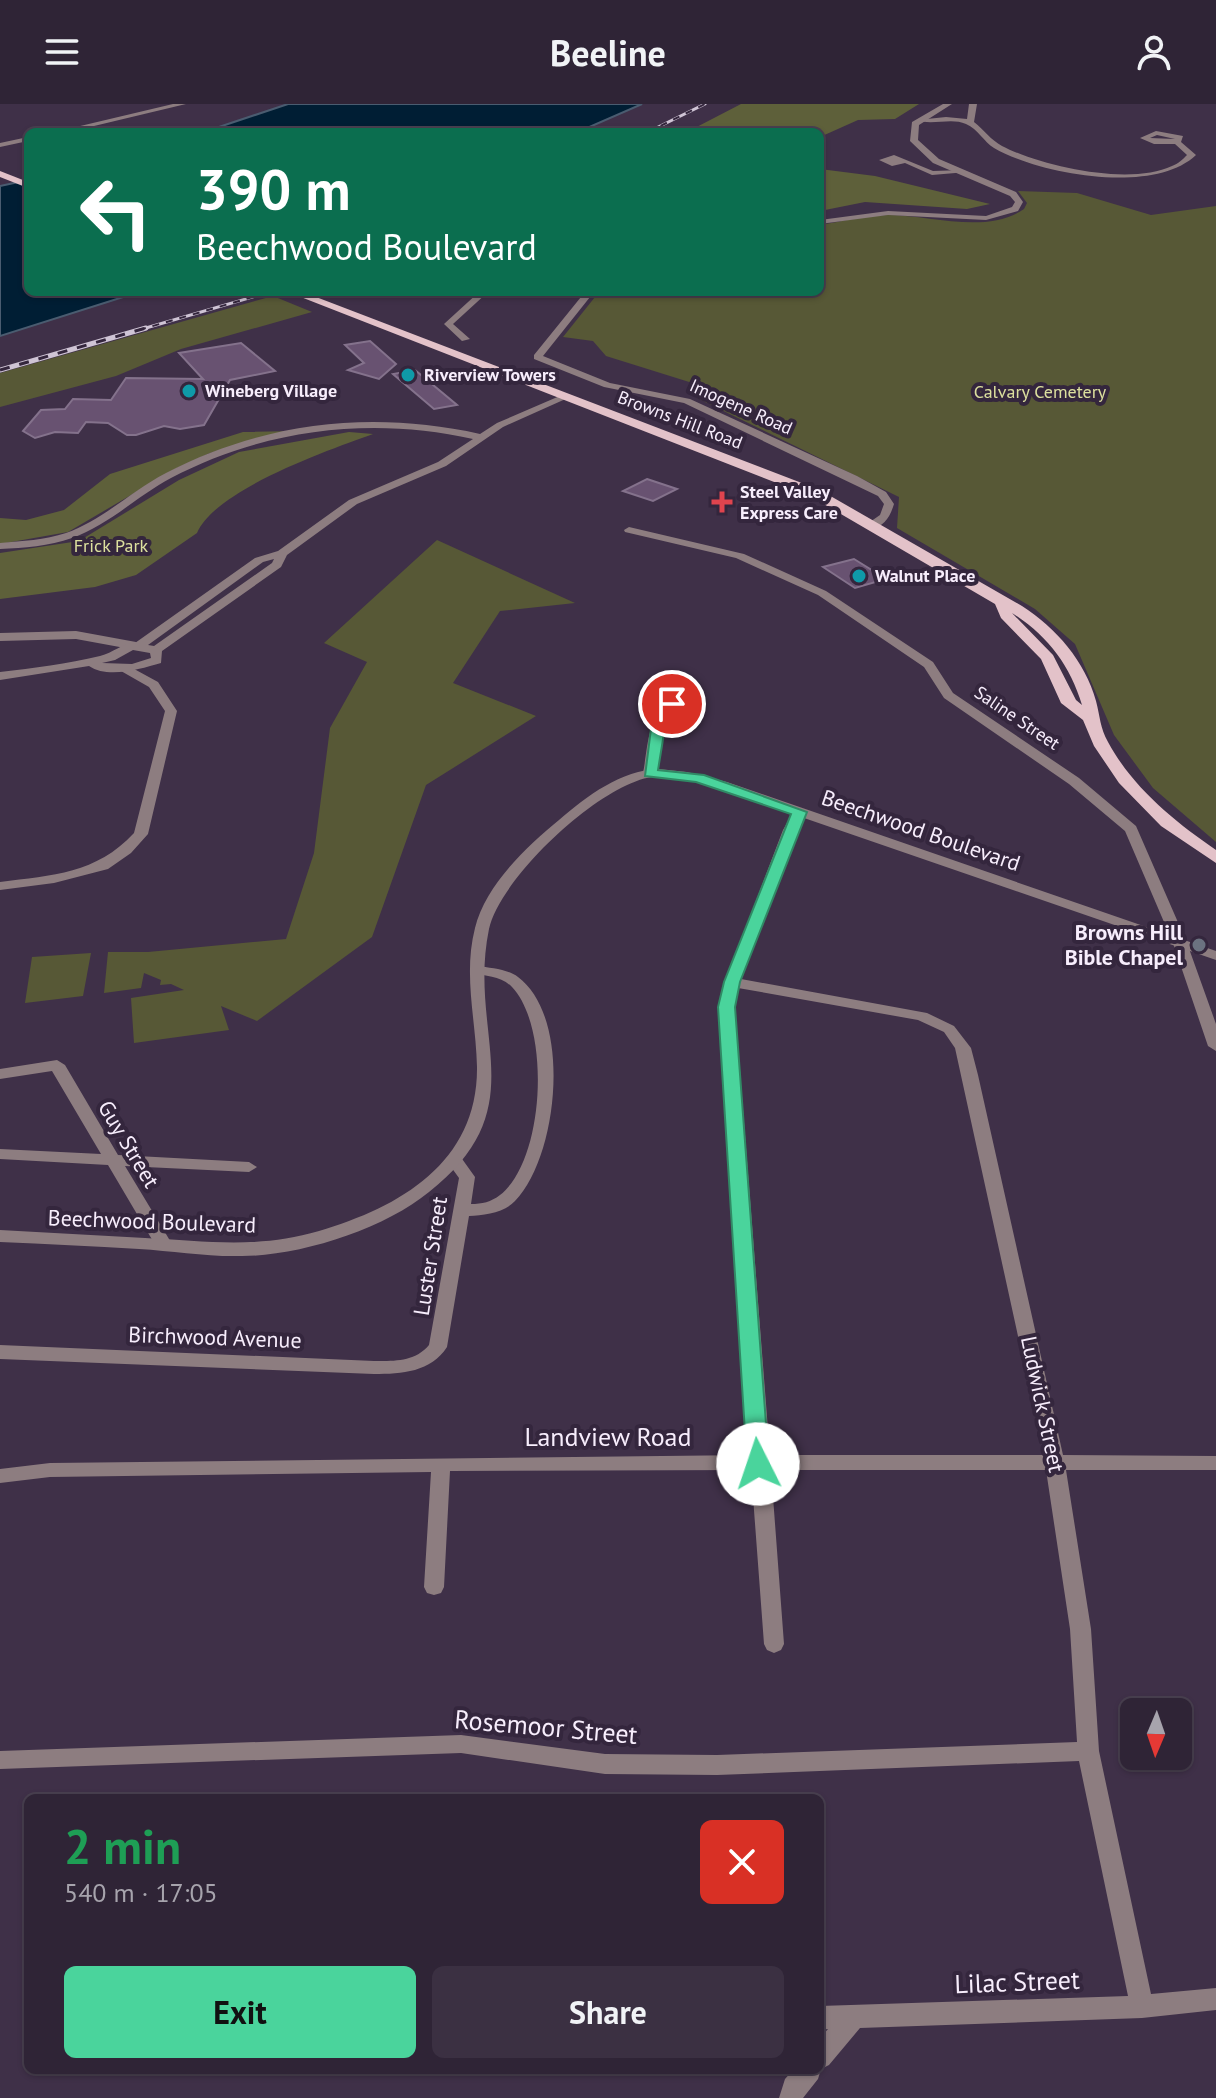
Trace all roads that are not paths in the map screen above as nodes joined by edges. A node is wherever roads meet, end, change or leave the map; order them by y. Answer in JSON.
{"nodes":[{"id":1,"x":182,"y":104,"type":"edge"},
{"id":2,"x":948,"y":104,"type":"edge"},
{"id":3,"x":973,"y":104,"type":"edge"},
{"id":4,"x":921,"y":120,"type":"junction"},
{"id":5,"x":970,"y":123,"type":"junction"},
{"id":6,"x":77,"y":128,"type":"edge"},
{"id":7,"x":24,"y":140,"type":"edge"},
{"id":8,"x":1177,"y":142,"type":"dead end"},
{"id":9,"x":0,"y":145,"type":"edge"},
{"id":10,"x":906,"y":163,"type":"dead end"},
{"id":11,"x":963,"y":172,"type":"junction"},
{"id":12,"x":0,"y":174,"type":"edge"},
{"id":13,"x":24,"y":183,"type":"edge"},
{"id":14,"x":824,"y":221,"type":"edge"},
{"id":15,"x":303,"y":296,"type":"edge"},
{"id":16,"x":480,"y":296,"type":"edge"},
{"id":17,"x":587,"y":296,"type":"edge"},
{"id":18,"x":465,"y":339,"type":"dead end"},
{"id":19,"x":565,"y":397,"type":"junction"},
{"id":20,"x":480,"y":437,"type":"junction"},
{"id":21,"x":871,"y":526,"type":"junction"},
{"id":22,"x":629,"y":530,"type":"dead end"},
{"id":23,"x":0,"y":546,"type":"edge"},
{"id":24,"x":282,"y":553,"type":"junction"},
{"id":25,"x":0,"y":637,"type":"edge"},
{"id":26,"x":137,"y":646,"type":"junction"},
{"id":27,"x":156,"y":650,"type":"junction"},
{"id":28,"x":116,"y":656,"type":"junction"},
{"id":29,"x":152,"y":664,"type":"junction"},
{"id":30,"x":0,"y":676,"type":"edge"},
{"id":31,"x":154,"y":685,"type":"junction"},
{"id":32,"x":672,"y":704,"type":"dead end"},
{"id":33,"x":650,"y":773,"type":"junction"},
{"id":34,"x":800,"y":812,"type":"junction"},
{"id":35,"x":1216,"y":858,"type":"edge"},
{"id":36,"x":0,"y":886,"type":"edge"},
{"id":37,"x":1180,"y":943,"type":"junction"},
{"id":38,"x":1216,"y":956,"type":"edge"},
{"id":39,"x":477,"y":970,"type":"junction"},
{"id":40,"x":732,"y":982,"type":"junction"},
{"id":41,"x":1212,"y":1025,"type":"edge"},
{"id":42,"x":1216,"y":1046,"type":"edge"},
{"id":43,"x":0,"y":1074,"type":"edge"},
{"id":44,"x":0,"y":1154,"type":"edge"},
{"id":45,"x":112,"y":1158,"type":"junction"},
{"id":46,"x":454,"y":1160,"type":"junction"},
{"id":47,"x":249,"y":1167,"type":"dead end"},
{"id":48,"x":464,"y":1210,"type":"junction"},
{"id":49,"x":0,"y":1236,"type":"edge"},
{"id":50,"x":163,"y":1244,"type":"junction"},
{"id":51,"x":0,"y":1352,"type":"edge"},
{"id":52,"x":427,"y":1360,"type":"joint"},
{"id":53,"x":1216,"y":1463,"type":"edge"},
{"id":54,"x":758,"y":1464,"type":"junction"},
{"id":55,"x":1055,"y":1464,"type":"junction"},
{"id":56,"x":441,"y":1465,"type":"junction"},
{"id":57,"x":0,"y":1476,"type":"edge"},
{"id":58,"x":434,"y":1587,"type":"dead end"},
{"id":59,"x":774,"y":1644,"type":"dead end"},
{"id":60,"x":1088,"y":1751,"type":"junction"},
{"id":61,"x":0,"y":1760,"type":"edge"},
{"id":62,"x":1216,"y":1999,"type":"edge"},
{"id":63,"x":1142,"y":2007,"type":"junction"},
{"id":64,"x":824,"y":2018,"type":"edge"},
{"id":65,"x":852,"y":2019,"type":"junction"},
{"id":66,"x":824,"y":2052,"type":"edge"},
{"id":67,"x":806,"y":2074,"type":"edge"},
{"id":68,"x":791,"y":2098,"type":"edge"}],
"edges":[{"from":1,"to":6,"type":"street"},
{"from":2,"to":4,"type":"street"},
{"from":3,"to":5,"type":"street"},
{"from":4,"to":5,"type":"street"},
{"from":4,"to":11,"type":"street"},
{"from":5,"to":8,"type":"street"},
{"from":7,"to":9,"type":"street"},
{"from":10,"to":11,"type":"street"},
{"from":11,"to":14,"type":"street"},
{"from":12,"to":13,"type":"main road"},
{"from":15,"to":19,"type":"main road","name":"Browns Hill Road"},
{"from":16,"to":18,"type":"street"},
{"from":17,"to":21,"type":"street","name":"Imogene Road"},
{"from":19,"to":20,"type":"street"},
{"from":19,"to":21,"type":"main road","name":"Browns Hill Road"},
{"from":20,"to":23,"type":"street"},
{"from":20,"to":24,"type":"street"},
{"from":21,"to":35,"type":"main road","name":"Browns Hill Road"},
{"from":22,"to":37,"type":"street","name":"Saline Street"},
{"from":24,"to":26,"type":"street"},
{"from":24,"to":27,"type":"street"},
{"from":25,"to":28,"type":"street"},
{"from":26,"to":27,"type":"street"},
{"from":26,"to":28,"type":"street"},
{"from":27,"to":29,"type":"street"},
{"from":28,"to":29,"type":"street"},
{"from":28,"to":30,"type":"street"},
{"from":28,"to":31,"type":"street"},
{"from":29,"to":31,"type":"street"},
{"from":31,"to":36,"type":"street"},
{"from":32,"to":33,"type":"street"},
{"from":33,"to":34,"type":"street","name":"Beechwood Boulevard"},
{"from":33,"to":39,"type":"street","name":"Beechwood Boulevard"},
{"from":34,"to":37,"type":"street","name":"Beechwood Boulevard"},
{"from":34,"to":40,"type":"street"},
{"from":37,"to":38,"type":"street","name":"Beechwood Boulevard"},
{"from":37,"to":41,"type":"street","name":"Saline Street"},
{"from":39,"to":46,"type":"street","name":"Beechwood Boulevard"},
{"from":39,"to":48,"type":"street"},
{"from":40,"to":54,"type":"street"},
{"from":40,"to":55,"type":"street","name":"Ludwick Street"},
{"from":41,"to":42,"type":"street","name":"Saline Street"},
{"from":43,"to":45,"type":"street","name":"Guy Street"},
{"from":44,"to":45,"type":"street"},
{"from":45,"to":47,"type":"street"},
{"from":45,"to":50,"type":"street","name":"Guy Street"},
{"from":46,"to":48,"type":"street","name":"Luster Street"},
{"from":46,"to":50,"type":"street","name":"Beechwood Boulevard"},
{"from":48,"to":52,"type":"street","name":"Luster Street"},
{"from":49,"to":50,"type":"street","name":"Beechwood Boulevard"},
{"from":51,"to":52,"type":"street","name":"Birchwood Avenue"},
{"from":53,"to":55,"type":"street","name":"Landview Road"},
{"from":54,"to":55,"type":"street","name":"Landview Road"},
{"from":54,"to":56,"type":"street","name":"Landview Road"},
{"from":54,"to":59,"type":"street"},
{"from":55,"to":60,"type":"street","name":"Ludwick Street"},
{"from":56,"to":57,"type":"street","name":"Landview Road"},
{"from":56,"to":58,"type":"street"},
{"from":60,"to":61,"type":"street","name":"Rosemoor Street"},
{"from":60,"to":63,"type":"street","name":"Ludwick Street"},
{"from":62,"to":63,"type":"street","name":"Lilac Street"},
{"from":63,"to":65,"type":"street","name":"Lilac Street"},
{"from":64,"to":65,"type":"street","name":"Lilac Street"},
{"from":65,"to":66,"type":"street"},
{"from":67,"to":68,"type":"street"}]}
